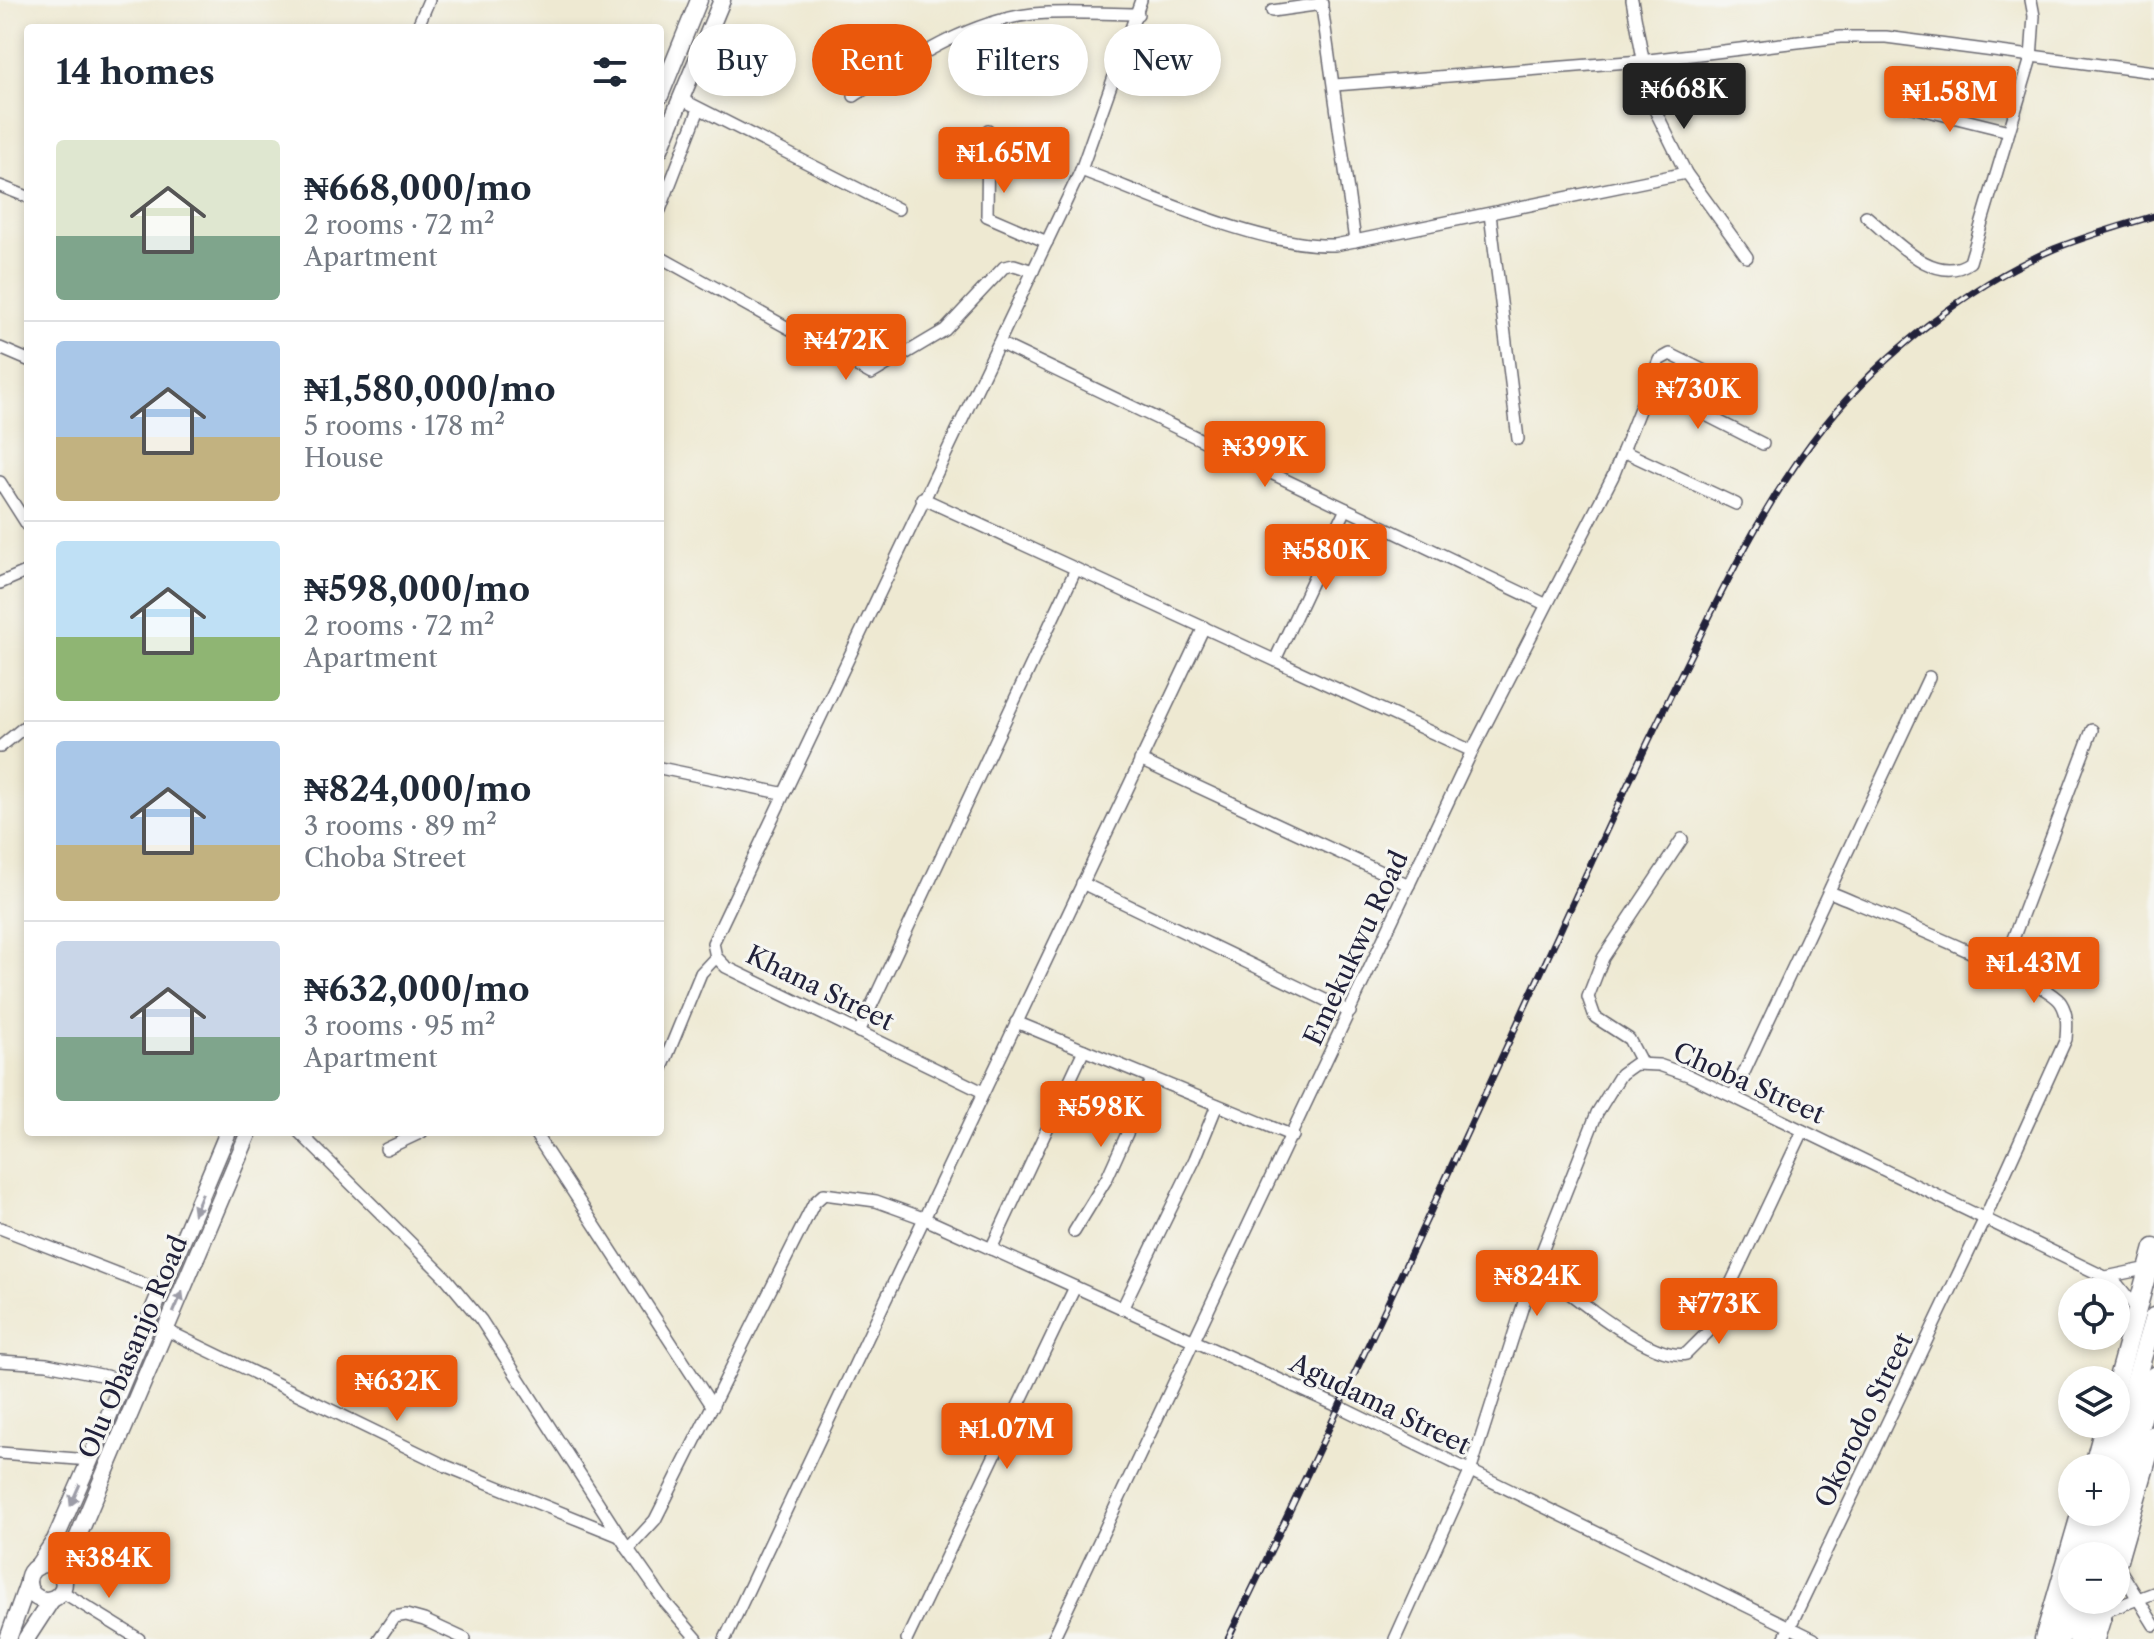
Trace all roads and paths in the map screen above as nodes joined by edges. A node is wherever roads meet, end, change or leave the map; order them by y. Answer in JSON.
{"nodes":[{"id":1,"x":429,"y":0,"type":"edge"},
{"id":2,"x":699,"y":0,"type":"edge"},
{"id":3,"x":722,"y":0,"type":"edge"},
{"id":4,"x":1141,"y":0,"type":"edge"},
{"id":5,"x":1632,"y":0,"type":"edge"},
{"id":6,"x":2031,"y":0,"type":"edge"},
{"id":7,"x":1322,"y":2,"type":"edge"},
{"id":8,"x":1272,"y":11,"type":"dead end"},
{"id":9,"x":1138,"y":14,"type":"junction"},
{"id":10,"x":419,"y":24,"type":"edge"},
{"id":11,"x":932,"y":48,"type":"edge"},
{"id":12,"x":2031,"y":58,"type":"junction"},
{"id":13,"x":1641,"y":61,"type":"junction"},
{"id":14,"x":2154,"y":72,"type":"edge"},
{"id":15,"x":1335,"y":85,"type":"junction"},
{"id":16,"x":664,"y":86,"type":"edge"},
{"id":17,"x":681,"y":99,"type":"junction"},
{"id":18,"x":1900,"y":104,"type":"dead end"},
{"id":19,"x":699,"y":109,"type":"junction"},
{"id":20,"x":988,"y":130,"type":"dead end"},
{"id":21,"x":2009,"y":131,"type":"junction"},
{"id":22,"x":664,"y":139,"type":"edge"},
{"id":23,"x":1081,"y":170,"type":"junction"},
{"id":24,"x":1686,"y":173,"type":"junction"},
{"id":25,"x":0,"y":186,"type":"edge"},
{"id":26,"x":24,"y":195,"type":"edge"},
{"id":27,"x":664,"y":200,"type":"edge"},
{"id":28,"x":898,"y":209,"type":"dead end"},
{"id":29,"x":1490,"y":214,"type":"junction"},
{"id":30,"x":1866,"y":216,"type":"dead end"},
{"id":31,"x":1355,"y":241,"type":"junction"},
{"id":32,"x":1047,"y":242,"type":"junction"},
{"id":33,"x":1747,"y":257,"type":"dead end"},
{"id":34,"x":664,"y":259,"type":"edge"},
{"id":35,"x":1033,"y":271,"type":"junction"},
{"id":36,"x":999,"y":343,"type":"junction"},
{"id":37,"x":0,"y":348,"type":"edge"},
{"id":38,"x":24,"y":358,"type":"edge"},
{"id":39,"x":1649,"y":386,"type":"junction"},
{"id":40,"x":1741,"y":389,"type":"dead end"},
{"id":41,"x":1518,"y":439,"type":"dead end"},
{"id":42,"x":1763,"y":444,"type":"dead end"},
{"id":43,"x":1623,"y":451,"type":"junction"},
{"id":44,"x":2,"y":488,"type":"edge"},
{"id":45,"x":922,"y":498,"type":"junction"},
{"id":46,"x":1736,"y":504,"type":"dead end"},
{"id":47,"x":1346,"y":509,"type":"junction"},
{"id":48,"x":24,"y":520,"type":"edge"},
{"id":49,"x":1076,"y":569,"type":"junction"},
{"id":50,"x":24,"y":573,"type":"edge"},
{"id":51,"x":0,"y":583,"type":"edge"},
{"id":52,"x":1545,"y":604,"type":"junction"},
{"id":53,"x":1204,"y":627,"type":"junction"},
{"id":54,"x":1275,"y":660,"type":"junction"},
{"id":55,"x":1929,"y":677,"type":"dead end"},
{"id":56,"x":24,"y":727,"type":"edge"},
{"id":57,"x":2092,"y":730,"type":"dead end"},
{"id":58,"x":0,"y":747,"type":"edge"},
{"id":59,"x":1472,"y":751,"type":"junction"},
{"id":60,"x":1140,"y":760,"type":"junction"},
{"id":61,"x":664,"y":769,"type":"edge"},
{"id":62,"x":781,"y":793,"type":"junction"},
{"id":63,"x":1682,"y":839,"type":"dead end"},
{"id":64,"x":1082,"y":883,"type":"junction"},
{"id":65,"x":1409,"y":885,"type":"junction"},
{"id":66,"x":1830,"y":892,"type":"junction"},
{"id":67,"x":716,"y":957,"type":"junction"},
{"id":68,"x":2002,"y":968,"type":"junction"},
{"id":69,"x":1350,"y":1012,"type":"junction"},
{"id":70,"x":1016,"y":1022,"type":"junction"},
{"id":71,"x":859,"y":1032,"type":"junction"},
{"id":72,"x":1084,"y":1050,"type":"junction"},
{"id":73,"x":1641,"y":1062,"type":"junction"},
{"id":74,"x":664,"y":1063,"type":"edge"},
{"id":75,"x":1152,"y":1078,"type":"junction"},
{"id":76,"x":983,"y":1092,"type":"junction"},
{"id":77,"x":1733,"y":1096,"type":"junction"},
{"id":78,"x":1217,"y":1105,"type":"junction"},
{"id":79,"x":1803,"y":1131,"type":"junction"},
{"id":80,"x":226,"y":1136,"type":"edge"},
{"id":81,"x":247,"y":1136,"type":"edge"},
{"id":82,"x":303,"y":1136,"type":"edge"},
{"id":83,"x":414,"y":1136,"type":"edge"},
{"id":84,"x":537,"y":1136,"type":"edge"},
{"id":85,"x":1293,"y":1136,"type":"junction"},
{"id":86,"x":386,"y":1149,"type":"dead end"},
{"id":87,"x":923,"y":1218,"type":"junction"},
{"id":88,"x":1984,"y":1220,"type":"junction"},
{"id":89,"x":0,"y":1228,"type":"edge"},
{"id":90,"x":1074,"y":1232,"type":"dead end"},
{"id":91,"x":2154,"y":1248,"type":"edge"},
{"id":92,"x":991,"y":1249,"type":"junction"},
{"id":93,"x":1535,"y":1267,"type":"junction"},
{"id":94,"x":2149,"y":1268,"type":"junction"},
{"id":95,"x":2105,"y":1277,"type":"junction"},
{"id":96,"x":1075,"y":1287,"type":"junction"},
{"id":97,"x":162,"y":1291,"type":"junction"},
{"id":98,"x":1122,"y":1309,"type":"junction"},
{"id":99,"x":2146,"y":1313,"type":"edge"},
{"id":100,"x":166,"y":1330,"type":"junction"},
{"id":101,"x":1193,"y":1342,"type":"junction"},
{"id":102,"x":0,"y":1361,"type":"edge"},
{"id":103,"x":2124,"y":1366,"type":"edge"},
{"id":104,"x":2154,"y":1376,"type":"edge"},
{"id":105,"x":125,"y":1380,"type":"junction"},
{"id":106,"x":713,"y":1407,"type":"junction"},
{"id":107,"x":2154,"y":1435,"type":"edge"},
{"id":108,"x":0,"y":1453,"type":"edge"},
{"id":109,"x":2113,"y":1454,"type":"edge"},
{"id":110,"x":90,"y":1460,"type":"junction"},
{"id":111,"x":2130,"y":1461,"type":"edge"},
{"id":112,"x":1470,"y":1472,"type":"junction"},
{"id":113,"x":2077,"y":1526,"type":"edge"},
{"id":114,"x":619,"y":1536,"type":"junction"},
{"id":115,"x":2123,"y":1542,"type":"edge"},
{"id":116,"x":628,"y":1549,"type":"junction"},
{"id":117,"x":37,"y":1567,"type":"junction"},
{"id":118,"x":28,"y":1583,"type":"junction"},
{"id":119,"x":2130,"y":1585,"type":"edge"},
{"id":120,"x":59,"y":1590,"type":"junction"},
{"id":121,"x":2154,"y":1593,"type":"edge"},
{"id":122,"x":2140,"y":1598,"type":"junction"},
{"id":123,"x":2130,"y":1600,"type":"edge"},
{"id":124,"x":2068,"y":1614,"type":"edge"},
{"id":125,"x":2094,"y":1614,"type":"edge"},
{"id":126,"x":2099,"y":1614,"type":"edge"},
{"id":127,"x":2154,"y":1625,"type":"edge"},
{"id":128,"x":1787,"y":1633,"type":"edge"},
{"id":129,"x":1400,"y":1638,"type":"edge"},
{"id":130,"x":8,"y":1639,"type":"edge"},
{"id":131,"x":26,"y":1639,"type":"edge"},
{"id":132,"x":139,"y":1639,"type":"edge"},
{"id":133,"x":379,"y":1639,"type":"edge"},
{"id":134,"x":465,"y":1639,"type":"edge"},
{"id":135,"x":697,"y":1639,"type":"edge"},
{"id":136,"x":725,"y":1639,"type":"edge"},
{"id":137,"x":907,"y":1639,"type":"edge"},
{"id":138,"x":1053,"y":1639,"type":"edge"},
{"id":139,"x":1814,"y":1639,"type":"edge"},
{"id":140,"x":2044,"y":1639,"type":"edge"},
{"id":141,"x":2060,"y":1639,"type":"edge"},
{"id":142,"x":2078,"y":1639,"type":"edge"},
{"id":143,"x":2095,"y":1639,"type":"edge"}],
"edges":[{"from":1,"to":10,"type":"street"},
{"from":2,"to":16,"type":"main road"},
{"from":3,"to":17,"type":"main road"},
{"from":4,"to":9,"type":"street","name":"Khana Street"},
{"from":5,"to":13,"type":"street"},
{"from":6,"to":12,"type":"street"},
{"from":7,"to":8,"type":"street"},
{"from":7,"to":15,"type":"street"},
{"from":9,"to":11,"type":"street"},
{"from":9,"to":23,"type":"street","name":"Khana Street"},
{"from":12,"to":13,"type":"street"},
{"from":12,"to":14,"type":"street"},
{"from":12,"to":21,"type":"street"},
{"from":13,"to":15,"type":"street"},
{"from":13,"to":24,"type":"street"},
{"from":15,"to":31,"type":"street"},
{"from":17,"to":19,"type":"street"},
{"from":17,"to":22,"type":"main road"},
{"from":18,"to":21,"type":"street"},
{"from":19,"to":27,"type":"street"},
{"from":19,"to":28,"type":"street"},
{"from":20,"to":32,"type":"street"},
{"from":21,"to":30,"type":"street"},
{"from":23,"to":31,"type":"street"},
{"from":23,"to":32,"type":"street","name":"Khana Street"},
{"from":24,"to":29,"type":"street"},
{"from":24,"to":33,"type":"street"},
{"from":25,"to":26,"type":"street"},
{"from":29,"to":31,"type":"street"},
{"from":29,"to":41,"type":"street"},
{"from":32,"to":35,"type":"street","name":"Khana Street"},
{"from":34,"to":35,"type":"street"},
{"from":35,"to":36,"type":"street","name":"Khana Street"},
{"from":36,"to":45,"type":"street","name":"Khana Street"},
{"from":36,"to":47,"type":"street"},
{"from":37,"to":38,"type":"street"},
{"from":39,"to":40,"type":"street","name":"Emekukwu Road"},
{"from":39,"to":42,"type":"street"},
{"from":39,"to":43,"type":"street","name":"Emekukwu Road"},
{"from":43,"to":46,"type":"street"},
{"from":43,"to":52,"type":"street","name":"Emekukwu Road"},
{"from":44,"to":48,"type":"street"},
{"from":45,"to":49,"type":"street"},
{"from":45,"to":62,"type":"street","name":"Khana Street"},
{"from":47,"to":52,"type":"street"},
{"from":47,"to":54,"type":"street"},
{"from":49,"to":53,"type":"street"},
{"from":49,"to":71,"type":"street"},
{"from":50,"to":51,"type":"street"},
{"from":52,"to":59,"type":"street","name":"Emekukwu Road"},
{"from":53,"to":54,"type":"street"},
{"from":53,"to":60,"type":"street"},
{"from":54,"to":59,"type":"street"},
{"from":55,"to":66,"type":"street"},
{"from":56,"to":58,"type":"street"},
{"from":57,"to":68,"type":"street"},
{"from":59,"to":65,"type":"street","name":"Emekukwu Road"},
{"from":60,"to":64,"type":"street"},
{"from":60,"to":65,"type":"street"},
{"from":61,"to":62,"type":"street"},
{"from":62,"to":67,"type":"street","name":"Khana Street"},
{"from":63,"to":73,"type":"street"},
{"from":64,"to":69,"type":"street"},
{"from":64,"to":70,"type":"street"},
{"from":65,"to":69,"type":"street","name":"Emekukwu Road"},
{"from":66,"to":68,"type":"street"},
{"from":66,"to":77,"type":"street"},
{"from":67,"to":71,"type":"street","name":"Khana Street"},
{"from":67,"to":74,"type":"street"},
{"from":68,"to":88,"type":"street","name":"Okorodo Street"},
{"from":69,"to":85,"type":"street","name":"Emekukwu Road"},
{"from":70,"to":72,"type":"street"},
{"from":70,"to":76,"type":"street"},
{"from":71,"to":76,"type":"street","name":"Khana Street"},
{"from":72,"to":75,"type":"street"},
{"from":72,"to":92,"type":"street"},
{"from":73,"to":77,"type":"street","name":"Choba Street"},
{"from":73,"to":93,"type":"street","name":"Choba Street"},
{"from":75,"to":78,"type":"street"},
{"from":75,"to":90,"type":"street"},
{"from":76,"to":87,"type":"street"},
{"from":77,"to":79,"type":"street","name":"Choba Street"},
{"from":78,"to":85,"type":"street"},
{"from":78,"to":98,"type":"street"},
{"from":79,"to":88,"type":"street","name":"Choba Street"},
{"from":79,"to":93,"type":"street"},
{"from":80,"to":97,"type":"main road","name":"Olu Obasanjo Road","one_way":true},
{"from":100,"to":81,"type":"main road","name":"Olu Obasanjo Road","one_way":true},
{"from":82,"to":114,"type":"street"},
{"from":83,"to":86,"type":"street"},
{"from":84,"to":106,"type":"street"},
{"from":85,"to":101,"type":"street","name":"Emekukwu Road"},
{"from":87,"to":92,"type":"street","name":"Agudama Street"},
{"from":87,"to":106,"type":"street","name":"Agudama Street"},
{"from":87,"to":136,"type":"street"},
{"from":88,"to":95,"type":"street","name":"Choba Street"},
{"from":88,"to":128,"type":"street","name":"Okorodo Street"},
{"from":89,"to":97,"type":"street"},
{"from":91,"to":94,"type":"main road"},
{"from":92,"to":96,"type":"street","name":"Agudama Street"},
{"from":93,"to":112,"type":"street","name":"Choba Street"},
{"from":94,"to":95,"type":"street"},
{"from":94,"to":99,"type":"main road"},
{"from":95,"to":99,"type":"street","name":"Choba Street"},
{"from":96,"to":98,"type":"street","name":"Agudama Street"},
{"from":96,"to":137,"type":"street"},
{"from":97,"to":105,"type":"main road","name":"Olu Obasanjo Road"},
{"from":98,"to":101,"type":"street","name":"Agudama Street"},
{"from":99,"to":103,"type":"main road"},
{"from":99,"to":109,"type":"main road"},
{"from":100,"to":114,"type":"street"},
{"from":100,"to":120,"type":"main road","name":"Olu Obasanjo Road"},
{"from":101,"to":112,"type":"street","name":"Agudama Street"},
{"from":101,"to":138,"type":"street","name":"Emekukwu Road"},
{"from":102,"to":105,"type":"street"},
{"from":104,"to":111,"type":"main road"},
{"from":105,"to":110,"type":"main road","name":"Olu Obasanjo Road"},
{"from":106,"to":116,"type":"street"},
{"from":107,"to":115,"type":"main road"},
{"from":108,"to":110,"type":"street"},
{"from":110,"to":117,"type":"main road","name":"Olu Obasanjo Road","one_way":true},
{"from":112,"to":128,"type":"street","name":"Agudama Street"},
{"from":112,"to":129,"type":"street","name":"Choba Street"},
{"from":113,"to":140,"type":"main road"},
{"from":114,"to":116,"type":"street"},
{"from":116,"to":135,"type":"street"},
{"from":117,"to":118,"type":"main road","name":"Olu Obasanjo Road"},
{"from":117,"to":120,"type":"main road"},
{"from":118,"to":120,"type":"main road"},
{"from":118,"to":130,"type":"main road"},
{"from":119,"to":122,"type":"street"},
{"from":120,"to":131,"type":"main road","name":"Olu Obasanjo Road"},
{"from":120,"to":132,"type":"street"},
{"from":121,"to":122,"type":"street"},
{"from":122,"to":123,"type":"street"},
{"from":122,"to":127,"type":"street"},
{"from":124,"to":141,"type":"main road"},
{"from":125,"to":142,"type":"main road"},
{"from":126,"to":143,"type":"main road"},
{"from":128,"to":139,"type":"street","name":"Agudama Street"},
{"from":133,"to":134,"type":"street"}]}
